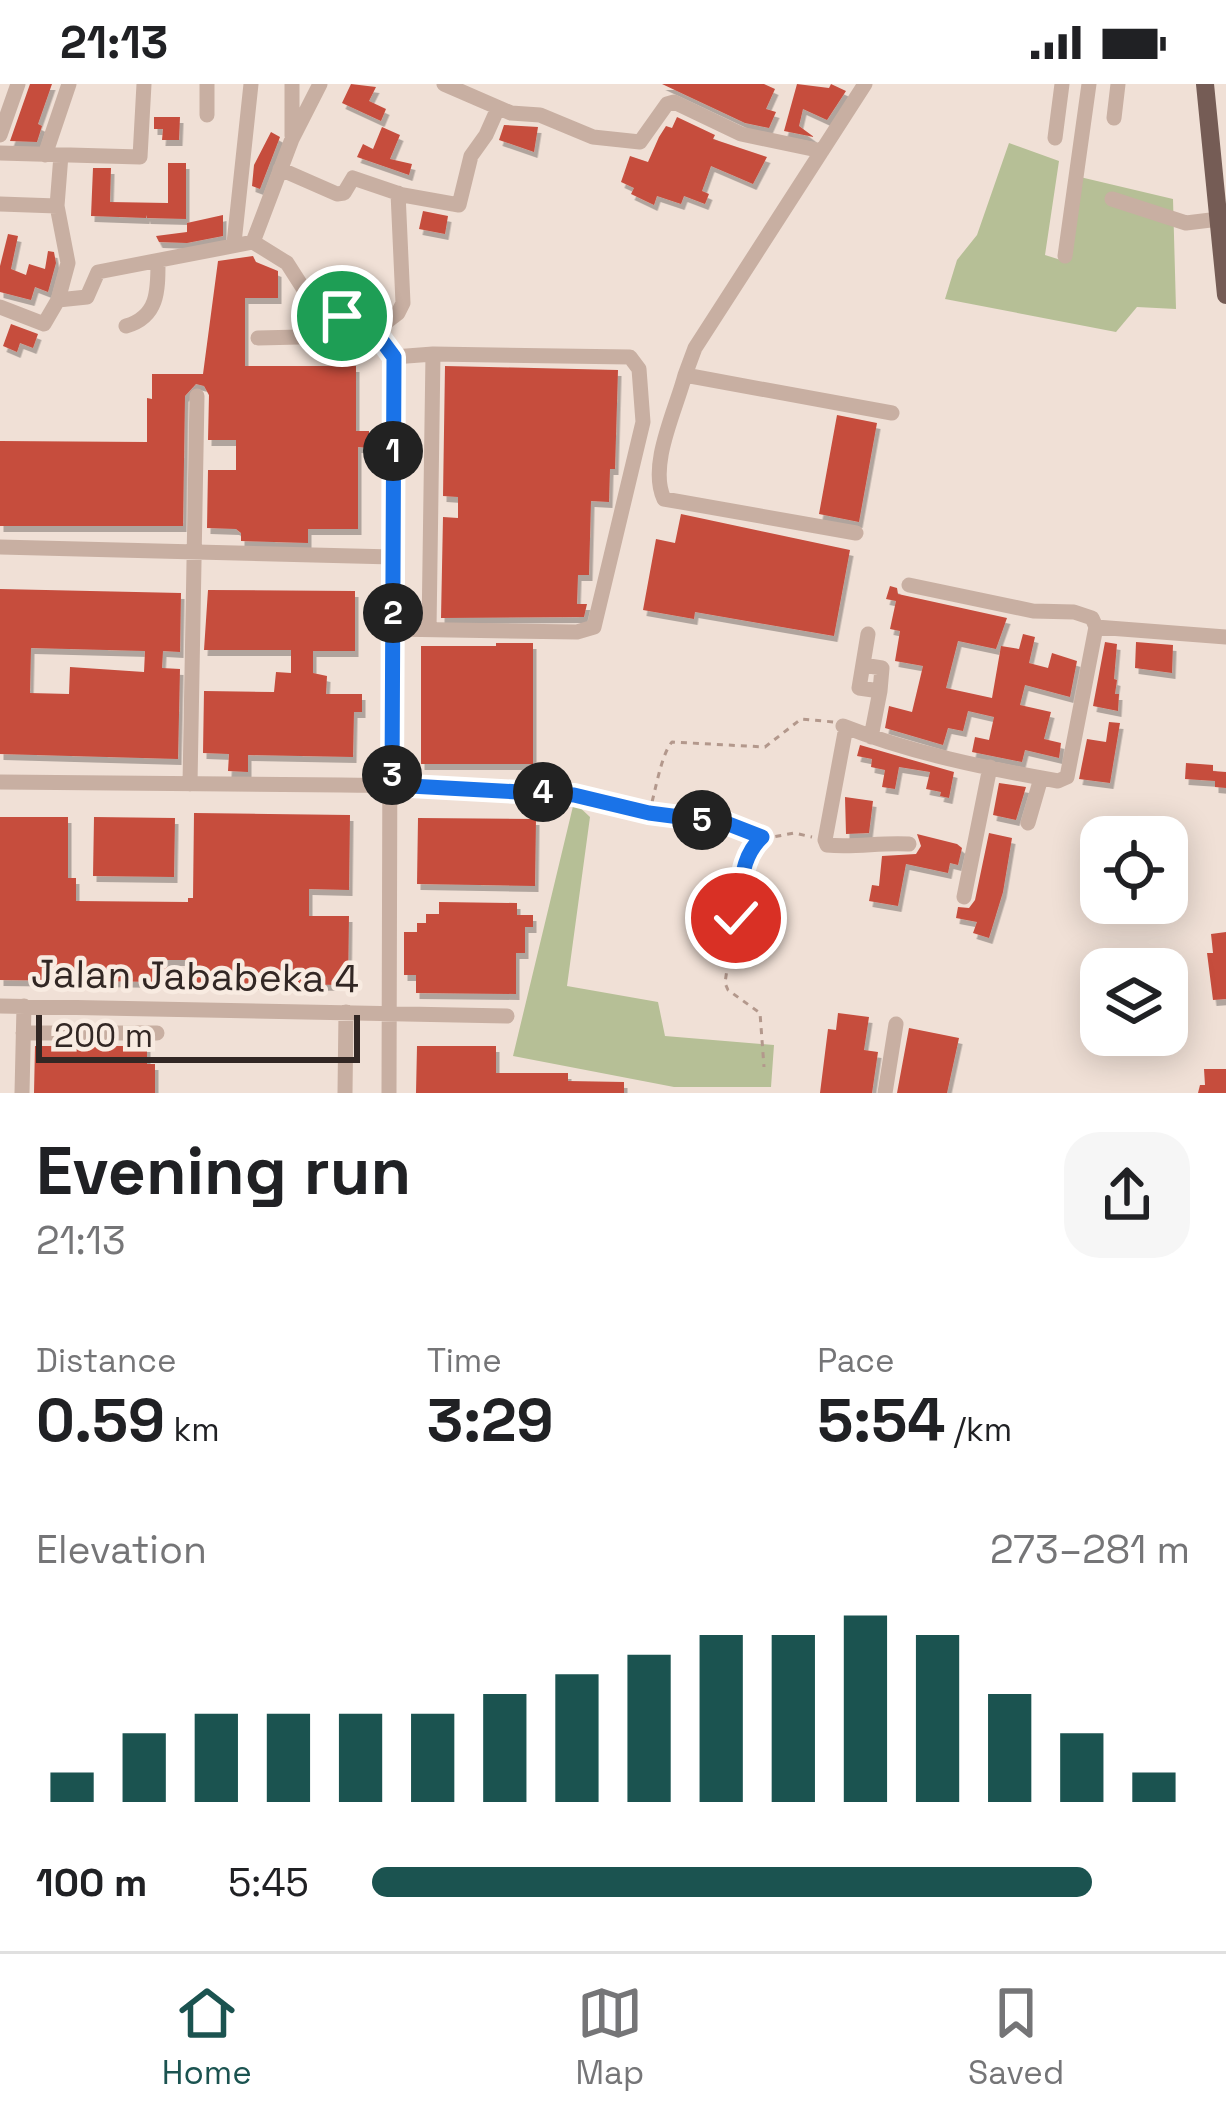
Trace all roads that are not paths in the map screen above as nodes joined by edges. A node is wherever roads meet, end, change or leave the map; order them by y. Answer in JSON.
{"nodes":[{"id":1,"x":18,"y":84,"type":"edge"},
{"id":2,"x":69,"y":84,"type":"edge"},
{"id":3,"x":144,"y":84,"type":"edge"},
{"id":4,"x":207,"y":84,"type":"edge"},
{"id":5,"x":251,"y":84,"type":"edge"},
{"id":6,"x":292,"y":84,"type":"edge"},
{"id":7,"x":320,"y":84,"type":"edge"},
{"id":8,"x":444,"y":84,"type":"edge"},
{"id":9,"x":865,"y":84,"type":"edge"},
{"id":10,"x":1062,"y":84,"type":"edge"},
{"id":11,"x":1089,"y":84,"type":"edge"},
{"id":12,"x":1118,"y":84,"type":"edge"},
{"id":13,"x":1205,"y":84,"type":"edge"},
{"id":14,"x":498,"y":108,"type":"junction"},
{"id":15,"x":207,"y":115,"type":"dead end"},
{"id":16,"x":1114,"y":118,"type":"dead end"},
{"id":17,"x":0,"y":135,"type":"edge"},
{"id":18,"x":1055,"y":138,"type":"dead end"},
{"id":19,"x":292,"y":139,"type":"junction"},
{"id":20,"x":822,"y":151,"type":"junction"},
{"id":21,"x":0,"y":153,"type":"edge"},
{"id":22,"x":53,"y":155,"type":"junction"},
{"id":23,"x":280,"y":169,"type":"junction"},
{"id":24,"x":1221,"y":187,"type":"edge"},
{"id":25,"x":398,"y":193,"type":"junction"},
{"id":26,"x":1112,"y":200,"type":"dead end"},
{"id":27,"x":0,"y":204,"type":"edge"},
{"id":28,"x":57,"y":206,"type":"junction"},
{"id":29,"x":1219,"y":219,"type":"junction"},
{"id":30,"x":253,"y":242,"type":"junction"},
{"id":31,"x":234,"y":243,"type":"junction"},
{"id":32,"x":1224,"y":249,"type":"edge"},
{"id":33,"x":1065,"y":256,"type":"dead end"},
{"id":34,"x":158,"y":262,"type":"junction"},
{"id":35,"x":1226,"y":295,"type":"edge"},
{"id":36,"x":58,"y":300,"type":"junction"},
{"id":37,"x":0,"y":307,"type":"edge"},
{"id":38,"x":126,"y":326,"type":"dead end"},
{"id":39,"x":369,"y":330,"type":"junction"},
{"id":40,"x":258,"y":338,"type":"dead end"},
{"id":41,"x":433,"y":354,"type":"junction"},
{"id":42,"x":394,"y":357,"type":"junction"},
{"id":43,"x":685,"y":375,"type":"junction"},
{"id":44,"x":197,"y":396,"type":"dead end"},
{"id":45,"x":892,"y":412,"type":"dead end"},
{"id":46,"x":856,"y":533,"type":"dead end"},
{"id":47,"x":0,"y":548,"type":"edge"},
{"id":48,"x":194,"y":553,"type":"junction"},
{"id":49,"x":393,"y":556,"type":"junction"},
{"id":50,"x":909,"y":585,"type":"dead end"},
{"id":51,"x":1096,"y":627,"type":"junction"},
{"id":52,"x":392,"y":629,"type":"junction"},
{"id":53,"x":429,"y":630,"type":"junction"},
{"id":54,"x":868,"y":634,"type":"dead end"},
{"id":55,"x":1226,"y":637,"type":"edge"},
{"id":56,"x":871,"y":737,"type":"junction"},
{"id":57,"x":990,"y":767,"type":"junction"},
{"id":58,"x":1040,"y":778,"type":"junction"},
{"id":59,"x":0,"y":782,"type":"edge"},
{"id":60,"x":190,"y":784,"type":"junction"},
{"id":61,"x":392,"y":785,"type":"junction"},
{"id":62,"x":625,"y":808,"type":"road end"},
{"id":63,"x":1028,"y":823,"type":"dead end"},
{"id":64,"x":909,"y":844,"type":"dead end"},
{"id":65,"x":964,"y":897,"type":"dead end"},
{"id":66,"x":0,"y":1006,"type":"edge"},
{"id":67,"x":24,"y":1006,"type":"junction"},
{"id":68,"x":390,"y":1011,"type":"junction"},
{"id":69,"x":346,"y":1012,"type":"junction"},
{"id":70,"x":507,"y":1016,"type":"dead end"},
{"id":71,"x":896,"y":1024,"type":"dead end"},
{"id":72,"x":23,"y":1033,"type":"junction"},
{"id":73,"x":157,"y":1034,"type":"dead end"},
{"id":74,"x":22,"y":1093,"type":"edge"},
{"id":75,"x":345,"y":1093,"type":"edge"},
{"id":76,"x":389,"y":1093,"type":"edge"},
{"id":77,"x":885,"y":1093,"type":"edge"}],
"edges":[{"from":1,"to":17,"type":"street"},
{"from":2,"to":22,"type":"street"},
{"from":3,"to":22,"type":"street"},
{"from":4,"to":15,"type":"street"},
{"from":5,"to":31,"type":"street"},
{"from":6,"to":19,"type":"street"},
{"from":7,"to":19,"type":"street"},
{"from":8,"to":14,"type":"street"},
{"from":9,"to":20,"type":"street"},
{"from":10,"to":18,"type":"street"},
{"from":11,"to":33,"type":"street"},
{"from":12,"to":16,"type":"street"},
{"from":13,"to":24,"type":"main road"},
{"from":14,"to":20,"type":"street"},
{"from":14,"to":25,"type":"street"},
{"from":19,"to":23,"type":"street"},
{"from":20,"to":43,"type":"street"},
{"from":21,"to":22,"type":"street"},
{"from":22,"to":28,"type":"street"},
{"from":23,"to":25,"type":"street"},
{"from":23,"to":30,"type":"street"},
{"from":24,"to":29,"type":"main road"},
{"from":25,"to":39,"type":"street"},
{"from":26,"to":29,"type":"street"},
{"from":27,"to":28,"type":"street"},
{"from":28,"to":36,"type":"street"},
{"from":29,"to":32,"type":"main road"},
{"from":30,"to":31,"type":"street"},
{"from":30,"to":39,"type":"street"},
{"from":31,"to":34,"type":"street"},
{"from":32,"to":35,"type":"main road"},
{"from":34,"to":36,"type":"street"},
{"from":34,"to":38,"type":"street"},
{"from":36,"to":37,"type":"street"},
{"from":39,"to":40,"type":"street"},
{"from":39,"to":42,"type":"street"},
{"from":41,"to":42,"type":"street"},
{"from":41,"to":53,"type":"street"},
{"from":41,"to":53,"type":"street"},
{"from":42,"to":49,"type":"street"},
{"from":43,"to":45,"type":"street"},
{"from":43,"to":46,"type":"street"},
{"from":44,"to":48,"type":"street"},
{"from":47,"to":48,"type":"street"},
{"from":48,"to":49,"type":"street"},
{"from":48,"to":60,"type":"street"},
{"from":49,"to":52,"type":"street"},
{"from":50,"to":51,"type":"street"},
{"from":51,"to":55,"type":"street"},
{"from":51,"to":58,"type":"street"},
{"from":52,"to":53,"type":"street"},
{"from":52,"to":61,"type":"street"},
{"from":54,"to":56,"type":"street"},
{"from":56,"to":57,"type":"street"},
{"from":56,"to":64,"type":"street"},
{"from":57,"to":58,"type":"street"},
{"from":57,"to":65,"type":"street"},
{"from":58,"to":63,"type":"street"},
{"from":59,"to":60,"type":"street"},
{"from":60,"to":61,"type":"street"},
{"from":61,"to":62,"type":"street"},
{"from":61,"to":68,"type":"street"},
{"from":66,"to":67,"type":"street","name":"Jalan Jababeka 4"},
{"from":67,"to":69,"type":"street","name":"Jalan Jababeka 4"},
{"from":67,"to":72,"type":"street"},
{"from":68,"to":69,"type":"street","name":"Jalan Jababeka 4"},
{"from":68,"to":70,"type":"street","name":"Jalan Jababeka 4"},
{"from":68,"to":76,"type":"street"},
{"from":69,"to":75,"type":"street"},
{"from":71,"to":77,"type":"street"},
{"from":72,"to":73,"type":"street"},
{"from":72,"to":74,"type":"street"}]}
